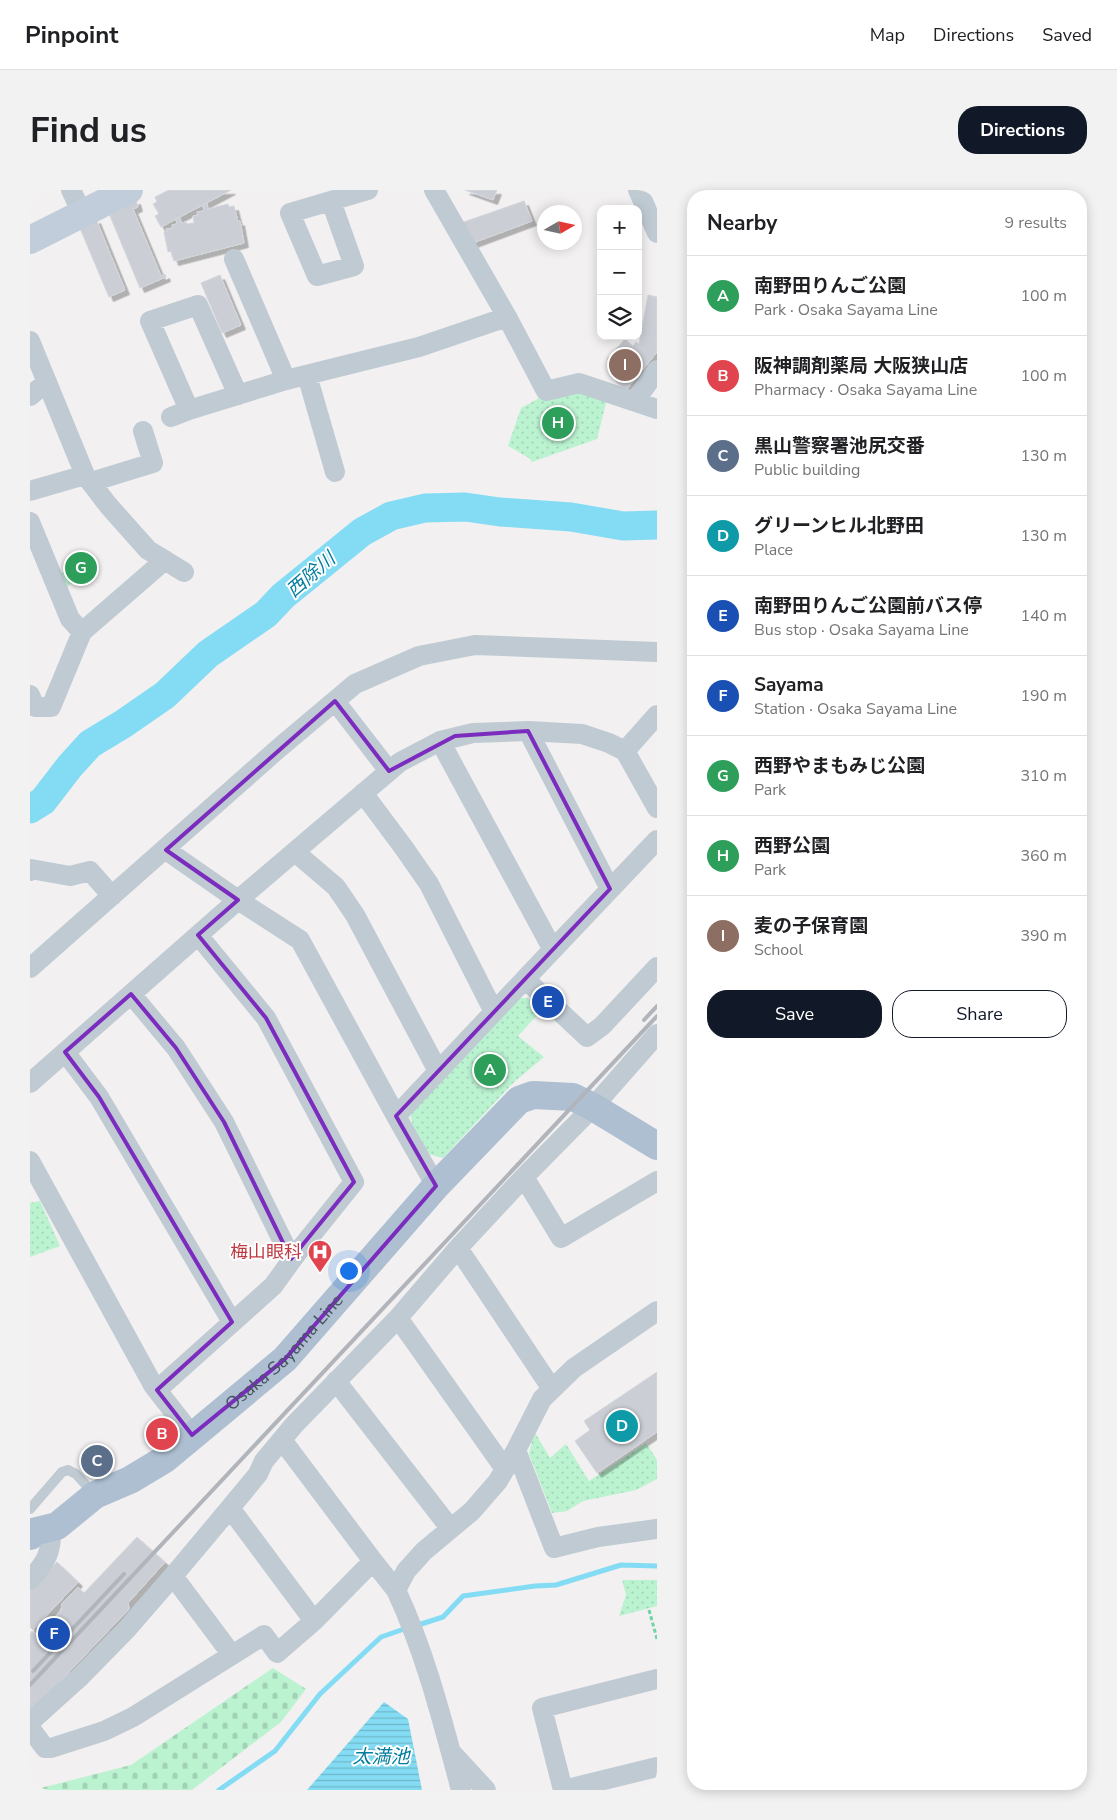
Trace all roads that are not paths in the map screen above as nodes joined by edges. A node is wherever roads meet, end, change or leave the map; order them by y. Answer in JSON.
{"nodes":[{"id":1,"x":129,"y":190,"type":"edge"},
{"id":2,"x":368,"y":190,"type":"edge"},
{"id":3,"x":434,"y":190,"type":"edge"},
{"id":4,"x":638,"y":190,"type":"edge"},
{"id":5,"x":331,"y":201,"type":"dead end"},
{"id":6,"x":77,"y":202,"type":"edge"},
{"id":7,"x":657,"y":233,"type":"edge"},
{"id":8,"x":30,"y":240,"type":"edge"},
{"id":9,"x":234,"y":259,"type":"dead end"},
{"id":10,"x":507,"y":317,"type":"junction"},
{"id":11,"x":30,"y":342,"type":"edge"},
{"id":12,"x":657,"y":370,"type":"edge"},
{"id":13,"x":307,"y":374,"type":"junction"},
{"id":14,"x":286,"y":380,"type":"junction"},
{"id":15,"x":47,"y":382,"type":"junction"},
{"id":16,"x":238,"y":395,"type":"junction"},
{"id":17,"x":30,"y":396,"type":"edge"},
{"id":18,"x":635,"y":401,"type":"junction"},
{"id":19,"x":657,"y":410,"type":"edge"},
{"id":20,"x":143,"y":431,"type":"dead end"},
{"id":21,"x":335,"y":472,"type":"dead end"},
{"id":22,"x":88,"y":478,"type":"junction"},
{"id":23,"x":30,"y":491,"type":"edge"},
{"id":24,"x":30,"y":522,"type":"edge"},
{"id":25,"x":165,"y":560,"type":"junction"},
{"id":26,"x":184,"y":572,"type":"dead end"},
{"id":27,"x":82,"y":632,"type":"junction"},
{"id":28,"x":657,"y":652,"type":"edge"},
{"id":29,"x":30,"y":695,"type":"edge"},
{"id":30,"x":335,"y":701,"type":"junction"},
{"id":31,"x":657,"y":715,"type":"edge"},
{"id":32,"x":528,"y":731,"type":"junction"},
{"id":33,"x":440,"y":741,"type":"junction"},
{"id":34,"x":625,"y":751,"type":"junction"},
{"id":35,"x":389,"y":771,"type":"junction"},
{"id":36,"x":363,"y":793,"type":"junction"},
{"id":37,"x":657,"y":808,"type":"edge"},
{"id":38,"x":657,"y":840,"type":"edge"},
{"id":39,"x":166,"y":850,"type":"junction"},
{"id":40,"x":295,"y":852,"type":"junction"},
{"id":41,"x":30,"y":871,"type":"edge"},
{"id":42,"x":610,"y":889,"type":"junction"},
{"id":43,"x":112,"y":896,"type":"junction"},
{"id":44,"x":238,"y":900,"type":"junction"},
{"id":45,"x":198,"y":935,"type":"junction"},
{"id":46,"x":553,"y":950,"type":"junction"},
{"id":47,"x":657,"y":967,"type":"edge"},
{"id":48,"x":30,"y":968,"type":"edge"},
{"id":49,"x":525,"y":978,"type":"junction"},
{"id":50,"x":131,"y":994,"type":"junction"},
{"id":51,"x":494,"y":1012,"type":"junction"},
{"id":52,"x":657,"y":1034,"type":"edge"},
{"id":53,"x":65,"y":1052,"type":"junction"},
{"id":54,"x":438,"y":1071,"type":"junction"},
{"id":55,"x":30,"y":1083,"type":"edge"},
{"id":56,"x":594,"y":1107,"type":"junction"},
{"id":57,"x":396,"y":1116,"type":"junction"},
{"id":58,"x":657,"y":1146,"type":"edge"},
{"id":59,"x":30,"y":1161,"type":"edge"},
{"id":60,"x":524,"y":1177,"type":"junction"},
{"id":61,"x":657,"y":1181,"type":"edge"},
{"id":62,"x":436,"y":1186,"type":"junction"},
{"id":63,"x":458,"y":1248,"type":"junction"},
{"id":64,"x":292,"y":1260,"type":"junction"},
{"id":65,"x":657,"y":1311,"type":"edge"},
{"id":66,"x":398,"y":1318,"type":"junction"},
{"id":67,"x":232,"y":1322,"type":"junction"},
{"id":68,"x":336,"y":1381,"type":"junction"},
{"id":69,"x":552,"y":1389,"type":"junction"},
{"id":70,"x":157,"y":1390,"type":"junction"},
{"id":71,"x":192,"y":1435,"type":"junction"},
{"id":72,"x":282,"y":1440,"type":"junction"},
{"id":73,"x":516,"y":1450,"type":"junction"},
{"id":74,"x":505,"y":1469,"type":"junction"},
{"id":75,"x":95,"y":1495,"type":"junction"},
{"id":76,"x":230,"y":1508,"type":"junction"},
{"id":77,"x":35,"y":1527,"type":"edge"},
{"id":78,"x":450,"y":1528,"type":"junction"},
{"id":79,"x":657,"y":1529,"type":"edge"},
{"id":80,"x":372,"y":1562,"type":"junction"},
{"id":81,"x":173,"y":1576,"type":"junction"},
{"id":82,"x":30,"y":1580,"type":"edge"},
{"id":83,"x":396,"y":1590,"type":"junction"},
{"id":84,"x":314,"y":1621,"type":"junction"},
{"id":85,"x":232,"y":1655,"type":"junction"},
{"id":86,"x":657,"y":1679,"type":"edge"},
{"id":87,"x":30,"y":1722,"type":"edge"},
{"id":88,"x":30,"y":1728,"type":"edge"},
{"id":89,"x":450,"y":1751,"type":"junction"},
{"id":90,"x":657,"y":1767,"type":"edge"},
{"id":91,"x":623,"y":1783,"type":"edge"},
{"id":92,"x":461,"y":1790,"type":"edge"},
{"id":93,"x":486,"y":1790,"type":"edge"}],
"edges":[{"from":1,"to":6,"type":"street"},
{"from":2,"to":5,"type":"street"},
{"from":3,"to":10,"type":"street"},
{"from":4,"to":7,"type":"street"},
{"from":6,"to":8,"type":"street"},
{"from":9,"to":14,"type":"street"},
{"from":10,"to":13,"type":"street"},
{"from":10,"to":18,"type":"street"},
{"from":11,"to":15,"type":"street"},
{"from":12,"to":18,"type":"street"},
{"from":13,"to":14,"type":"street"},
{"from":13,"to":21,"type":"street"},
{"from":14,"to":16,"type":"street"},
{"from":15,"to":17,"type":"street"},
{"from":15,"to":22,"type":"street"},
{"from":16,"to":16,"type":"street"},
{"from":18,"to":19,"type":"street"},
{"from":20,"to":22,"type":"street"},
{"from":22,"to":23,"type":"street"},
{"from":22,"to":25,"type":"street"},
{"from":24,"to":27,"type":"street"},
{"from":25,"to":26,"type":"street"},
{"from":25,"to":27,"type":"street"},
{"from":27,"to":29,"type":"street"},
{"from":28,"to":30,"type":"street"},
{"from":30,"to":35,"type":"street"},
{"from":30,"to":39,"type":"street"},
{"from":31,"to":34,"type":"street"},
{"from":32,"to":33,"type":"street"},
{"from":32,"to":34,"type":"street"},
{"from":32,"to":42,"type":"street"},
{"from":33,"to":35,"type":"street"},
{"from":33,"to":46,"type":"street"},
{"from":34,"to":37,"type":"street"},
{"from":35,"to":36,"type":"street"},
{"from":36,"to":40,"type":"street"},
{"from":36,"to":51,"type":"street"},
{"from":38,"to":42,"type":"street"},
{"from":39,"to":43,"type":"street"},
{"from":39,"to":44,"type":"street"},
{"from":40,"to":44,"type":"street"},
{"from":40,"to":54,"type":"street"},
{"from":41,"to":43,"type":"street"},
{"from":42,"to":46,"type":"street"},
{"from":43,"to":48,"type":"street"},
{"from":44,"to":45,"type":"street"},
{"from":44,"to":57,"type":"street"},
{"from":45,"to":50,"type":"street"},
{"from":45,"to":64,"type":"street"},
{"from":46,"to":49,"type":"street"},
{"from":47,"to":49,"type":"street"},
{"from":49,"to":51,"type":"street"},
{"from":50,"to":53,"type":"street"},
{"from":50,"to":64,"type":"street"},
{"from":51,"to":54,"type":"street"},
{"from":52,"to":56,"type":"street"},
{"from":53,"to":55,"type":"street"},
{"from":53,"to":67,"type":"street"},
{"from":54,"to":57,"type":"street"},
{"from":56,"to":58,"type":"main road","name":"Osaka Sayama Line"},
{"from":56,"to":60,"type":"street"},
{"from":56,"to":62,"type":"main road","name":"Osaka Sayama Line"},
{"from":57,"to":62,"type":"street"},
{"from":59,"to":70,"type":"street"},
{"from":60,"to":61,"type":"street"},
{"from":60,"to":63,"type":"street"},
{"from":62,"to":71,"type":"main road","name":"Osaka Sayama Line"},
{"from":63,"to":66,"type":"street"},
{"from":63,"to":69,"type":"street"},
{"from":64,"to":67,"type":"street"},
{"from":65,"to":69,"type":"street"},
{"from":66,"to":68,"type":"street"},
{"from":66,"to":74,"type":"street"},
{"from":67,"to":70,"type":"street"},
{"from":68,"to":72,"type":"street"},
{"from":68,"to":78,"type":"street"},
{"from":69,"to":73,"type":"street"},
{"from":70,"to":71,"type":"street"},
{"from":71,"to":75,"type":"main road","name":"Osaka Sayama Line"},
{"from":72,"to":76,"type":"street"},
{"from":72,"to":80,"type":"street"},
{"from":73,"to":74,"type":"street"},
{"from":73,"to":79,"type":"street"},
{"from":74,"to":78,"type":"street"},
{"from":75,"to":77,"type":"main road","name":"Osaka Sayama Line"},
{"from":75,"to":77,"type":"lane"},
{"from":76,"to":81,"type":"street"},
{"from":76,"to":84,"type":"street"},
{"from":77,"to":82,"type":"street"},
{"from":78,"to":83,"type":"street"},
{"from":80,"to":83,"type":"street"},
{"from":80,"to":84,"type":"street"},
{"from":81,"to":85,"type":"street"},
{"from":81,"to":87,"type":"street"},
{"from":83,"to":89,"type":"street"},
{"from":84,"to":85,"type":"street"},
{"from":85,"to":88,"type":"street"},
{"from":86,"to":91,"type":"street"},
{"from":89,"to":92,"type":"street"},
{"from":89,"to":93,"type":"street"},
{"from":90,"to":91,"type":"street"}]}
